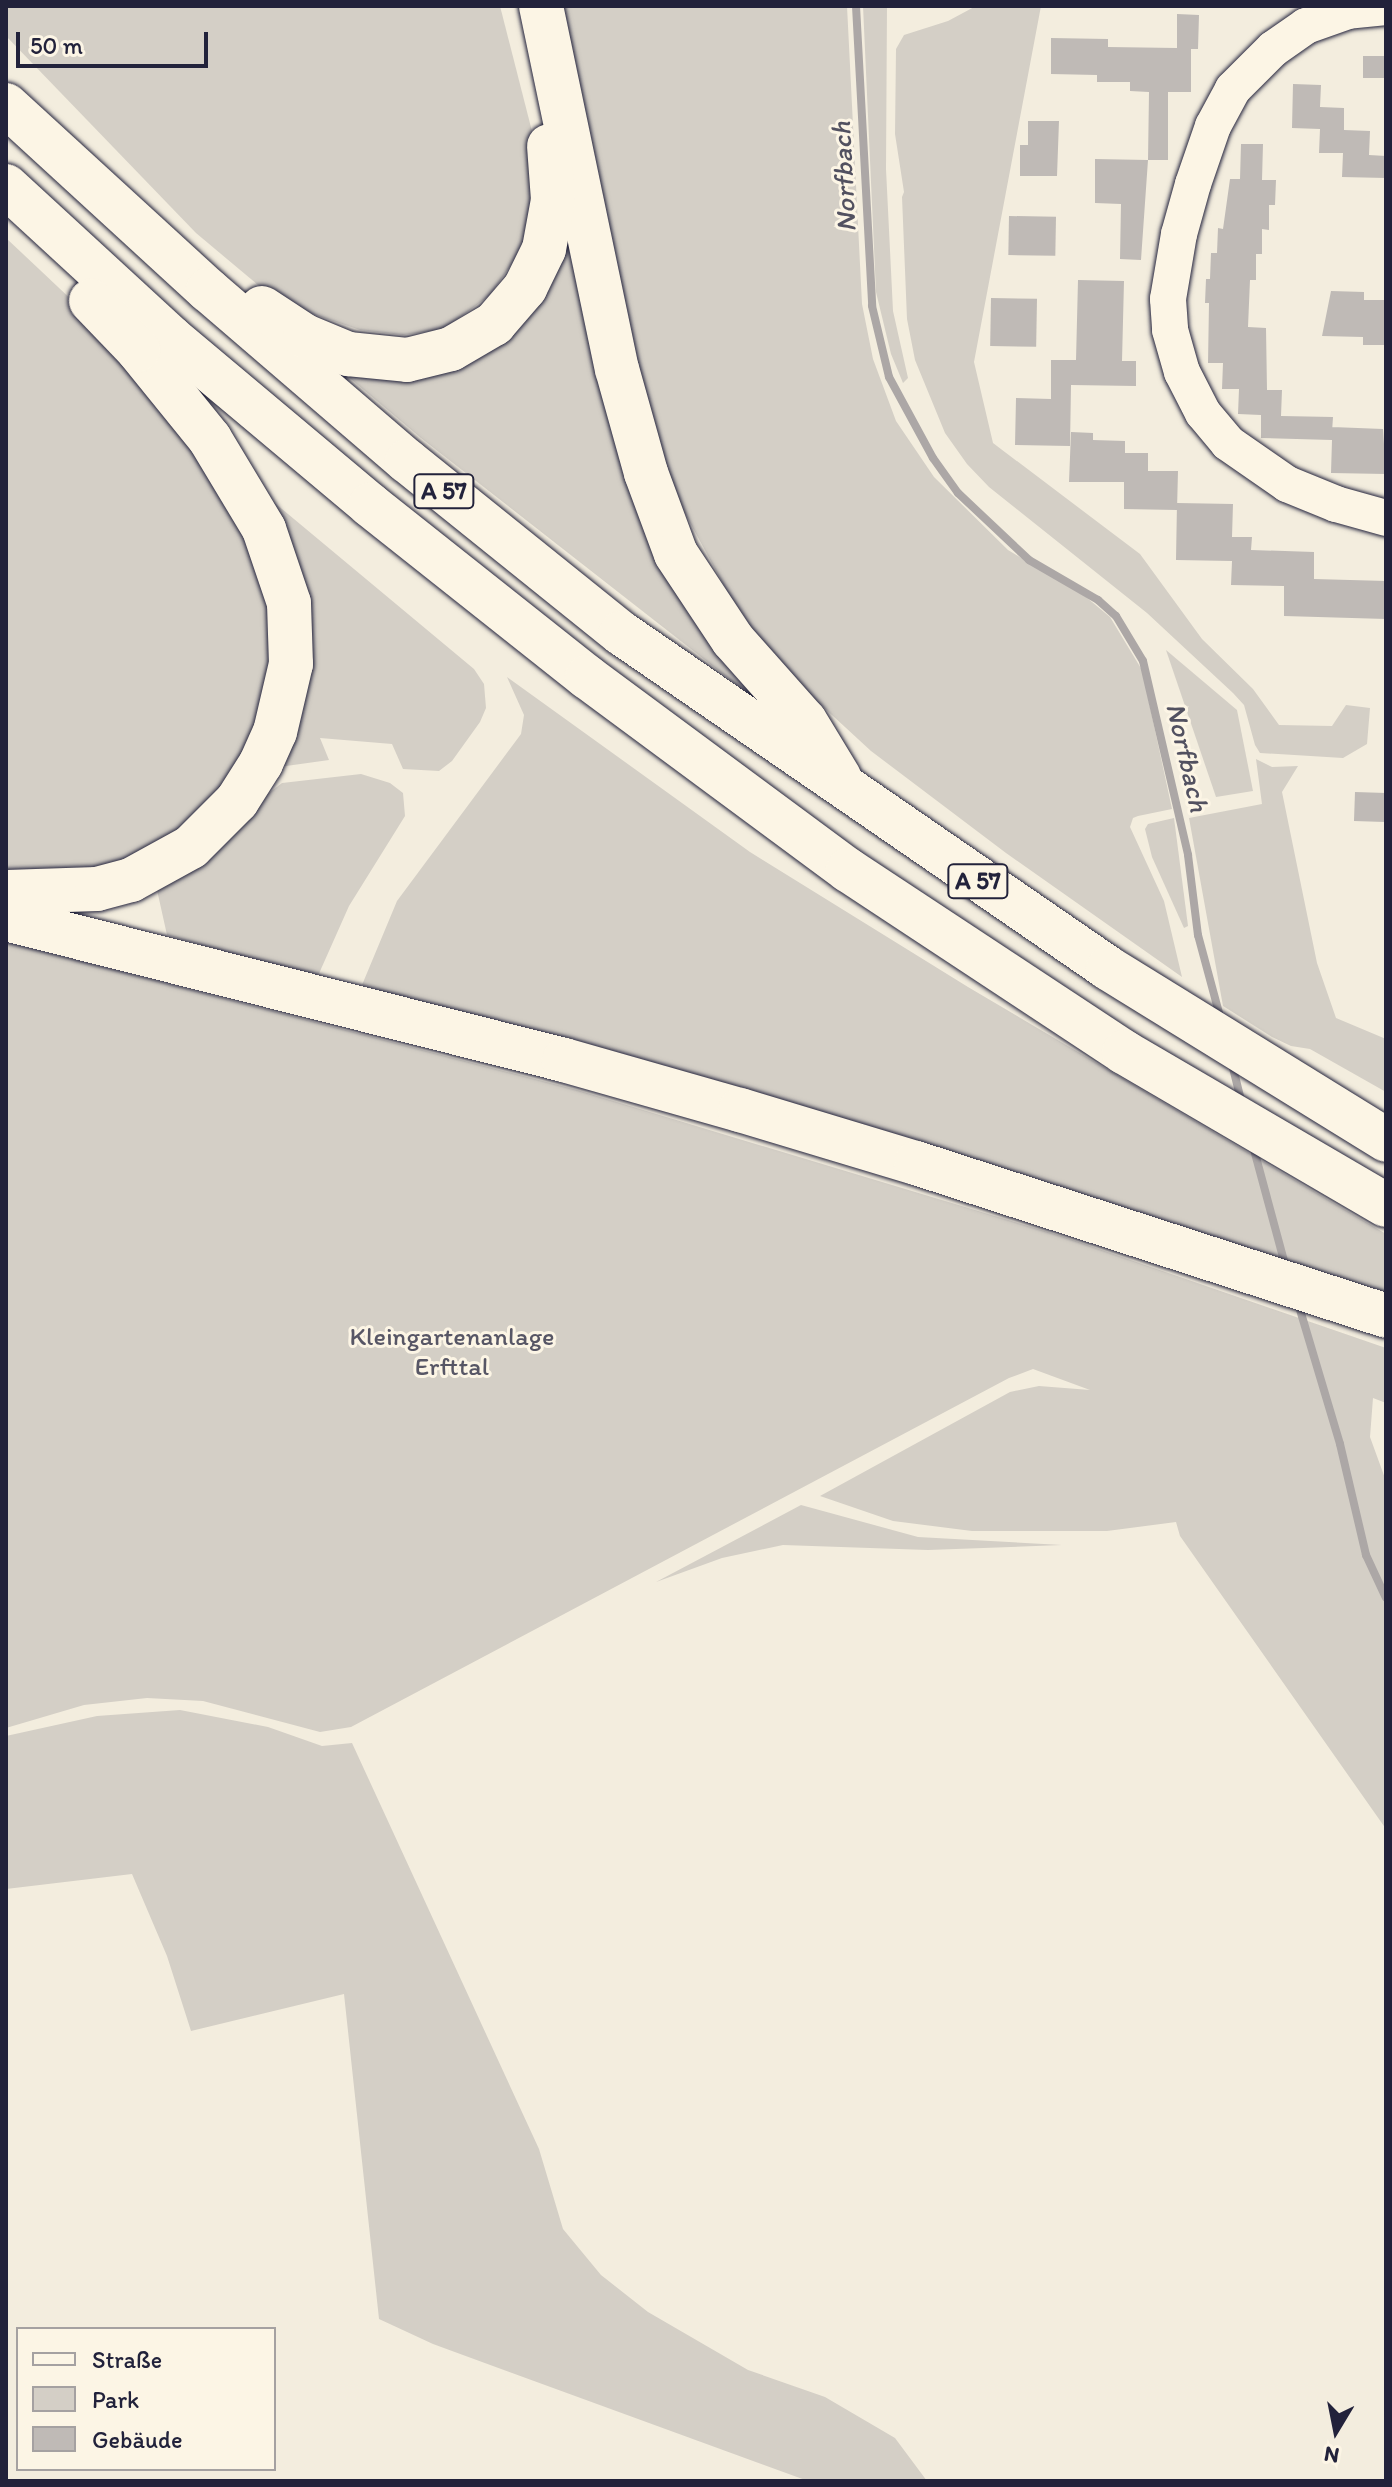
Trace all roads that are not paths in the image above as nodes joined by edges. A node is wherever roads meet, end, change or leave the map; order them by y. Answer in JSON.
{"nodes":[{"id":1,"x":516,"y":6,"type":"edge"},
{"id":2,"x":541,"y":6,"type":"edge"},
{"id":3,"x":1386,"y":7,"type":"edge"},
{"id":4,"x":6,"y":105,"type":"edge"},
{"id":5,"x":63,"y":160,"type":"junction"},
{"id":6,"x":6,"y":186,"type":"edge"},
{"id":7,"x":6,"y":197,"type":"edge"},
{"id":8,"x":1386,"y":518,"type":"edge"},
{"id":9,"x":849,"y":793,"type":"junction"},
{"id":10,"x":6,"y":892,"type":"edge"},
{"id":11,"x":6,"y":919,"type":"edge"},
{"id":12,"x":1386,"y":1140,"type":"edge"},
{"id":13,"x":1386,"y":1205,"type":"edge"},
{"id":14,"x":1383,"y":1315,"type":"edge"}],
"edges":[{"from":1,"to":5,"type":"highway"},
{"from":2,"to":9,"type":"highway"},
{"from":3,"to":8,"type":"street"},
{"from":4,"to":5,"type":"highway","number":"A 57"},
{"from":5,"to":9,"type":"highway","number":"A 57"},
{"from":6,"to":13,"type":"highway","number":"A 57"},
{"from":7,"to":10,"type":"highway"},
{"from":9,"to":12,"type":"highway","number":"A 57"},
{"from":11,"to":14,"type":"highway"}]}
